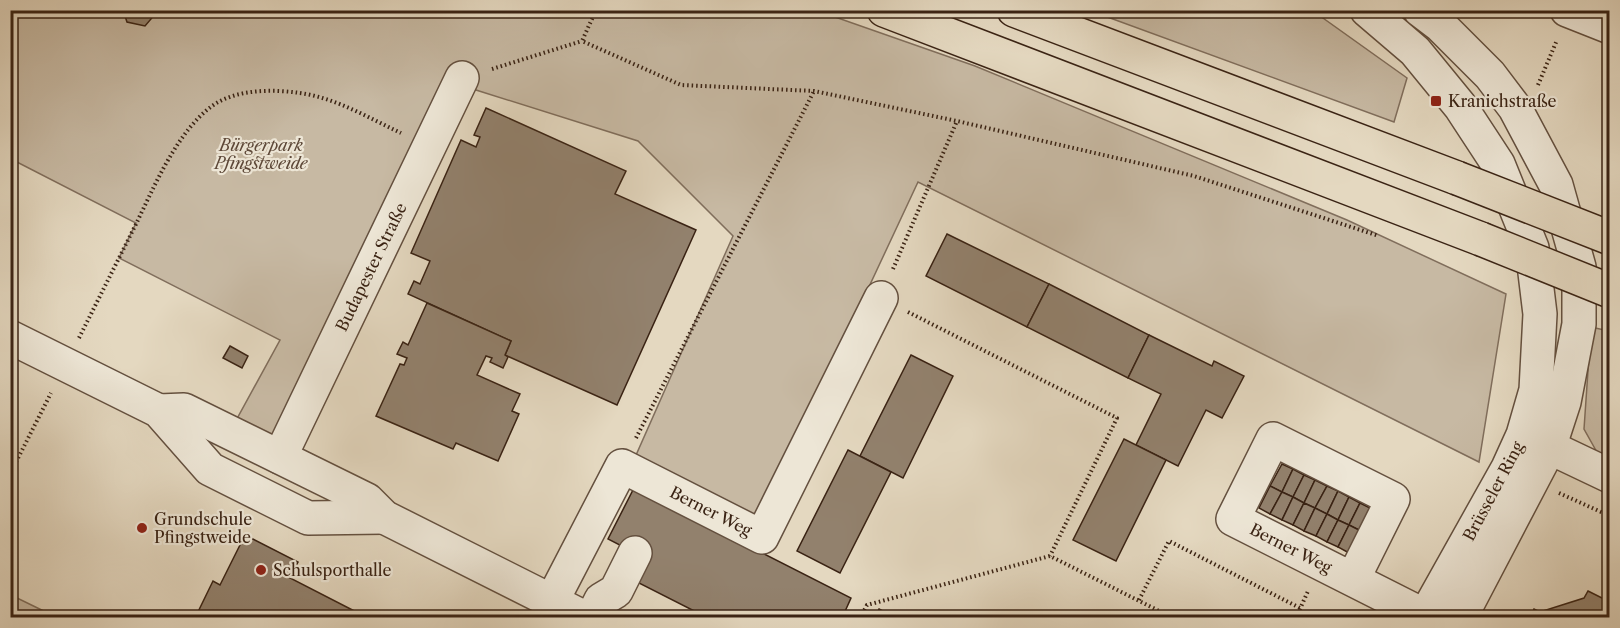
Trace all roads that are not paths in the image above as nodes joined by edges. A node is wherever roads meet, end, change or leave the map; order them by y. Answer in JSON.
{"nodes":[{"id":1,"x":884,"y":10,"type":"edge"},
{"id":2,"x":1014,"y":10,"type":"edge"},
{"id":3,"x":1367,"y":10,"type":"edge"},
{"id":4,"x":1420,"y":10,"type":"edge"},
{"id":5,"x":1568,"y":11,"type":"edge"},
{"id":6,"x":1610,"y":27,"type":"edge"},
{"id":7,"x":462,"y":78,"type":"road end"},
{"id":8,"x":1610,"y":238,"type":"edge"},
{"id":9,"x":1610,"y":291,"type":"edge"},
{"id":10,"x":881,"y":298,"type":"road end"},
{"id":11,"x":10,"y":337,"type":"edge"},
{"id":12,"x":159,"y":411,"type":"junction"},
{"id":13,"x":1536,"y":441,"type":"junction"},
{"id":14,"x":280,"y":457,"type":"junction"},
{"id":15,"x":1610,"y":476,"type":"edge"},
{"id":16,"x":384,"y":517,"type":"junction"},
{"id":17,"x":626,"y":548,"type":"dead end"},
{"id":18,"x":1353,"y":579,"type":"junction"},
{"id":19,"x":552,"y":601,"type":"junction"},
{"id":20,"x":593,"y":612,"type":"edge"},
{"id":21,"x":1426,"y":617,"type":"edge"},
{"id":22,"x":1460,"y":618,"type":"edge"}],
"edges":[{"from":1,"to":9,"type":"highway","bridge":true},
{"from":2,"to":8,"type":"highway","bridge":true},
{"from":3,"to":13,"type":"street","name":"Brüsseler Ring"},
{"from":4,"to":13,"type":"street","name":"Brüsseler Ring"},
{"from":5,"to":6,"type":"street"},
{"from":7,"to":14,"type":"street","name":"Budapester Straße"},
{"from":10,"to":19,"type":"street","name":"Berner Weg"},
{"from":11,"to":12,"type":"street"},
{"from":12,"to":14,"type":"street"},
{"from":12,"to":16,"type":"street"},
{"from":13,"to":15,"type":"street"},
{"from":13,"to":21,"type":"street","name":"Brüsseler Ring"},
{"from":13,"to":22,"type":"street","name":"Brüsseler Ring"},
{"from":14,"to":16,"type":"street"},
{"from":16,"to":19,"type":"street"},
{"from":17,"to":20,"type":"street"},
{"from":18,"to":18,"type":"street","name":"Berner Weg"},
{"from":18,"to":21,"type":"street","name":"Berner Weg"},
{"from":19,"to":20,"type":"street"}]}
